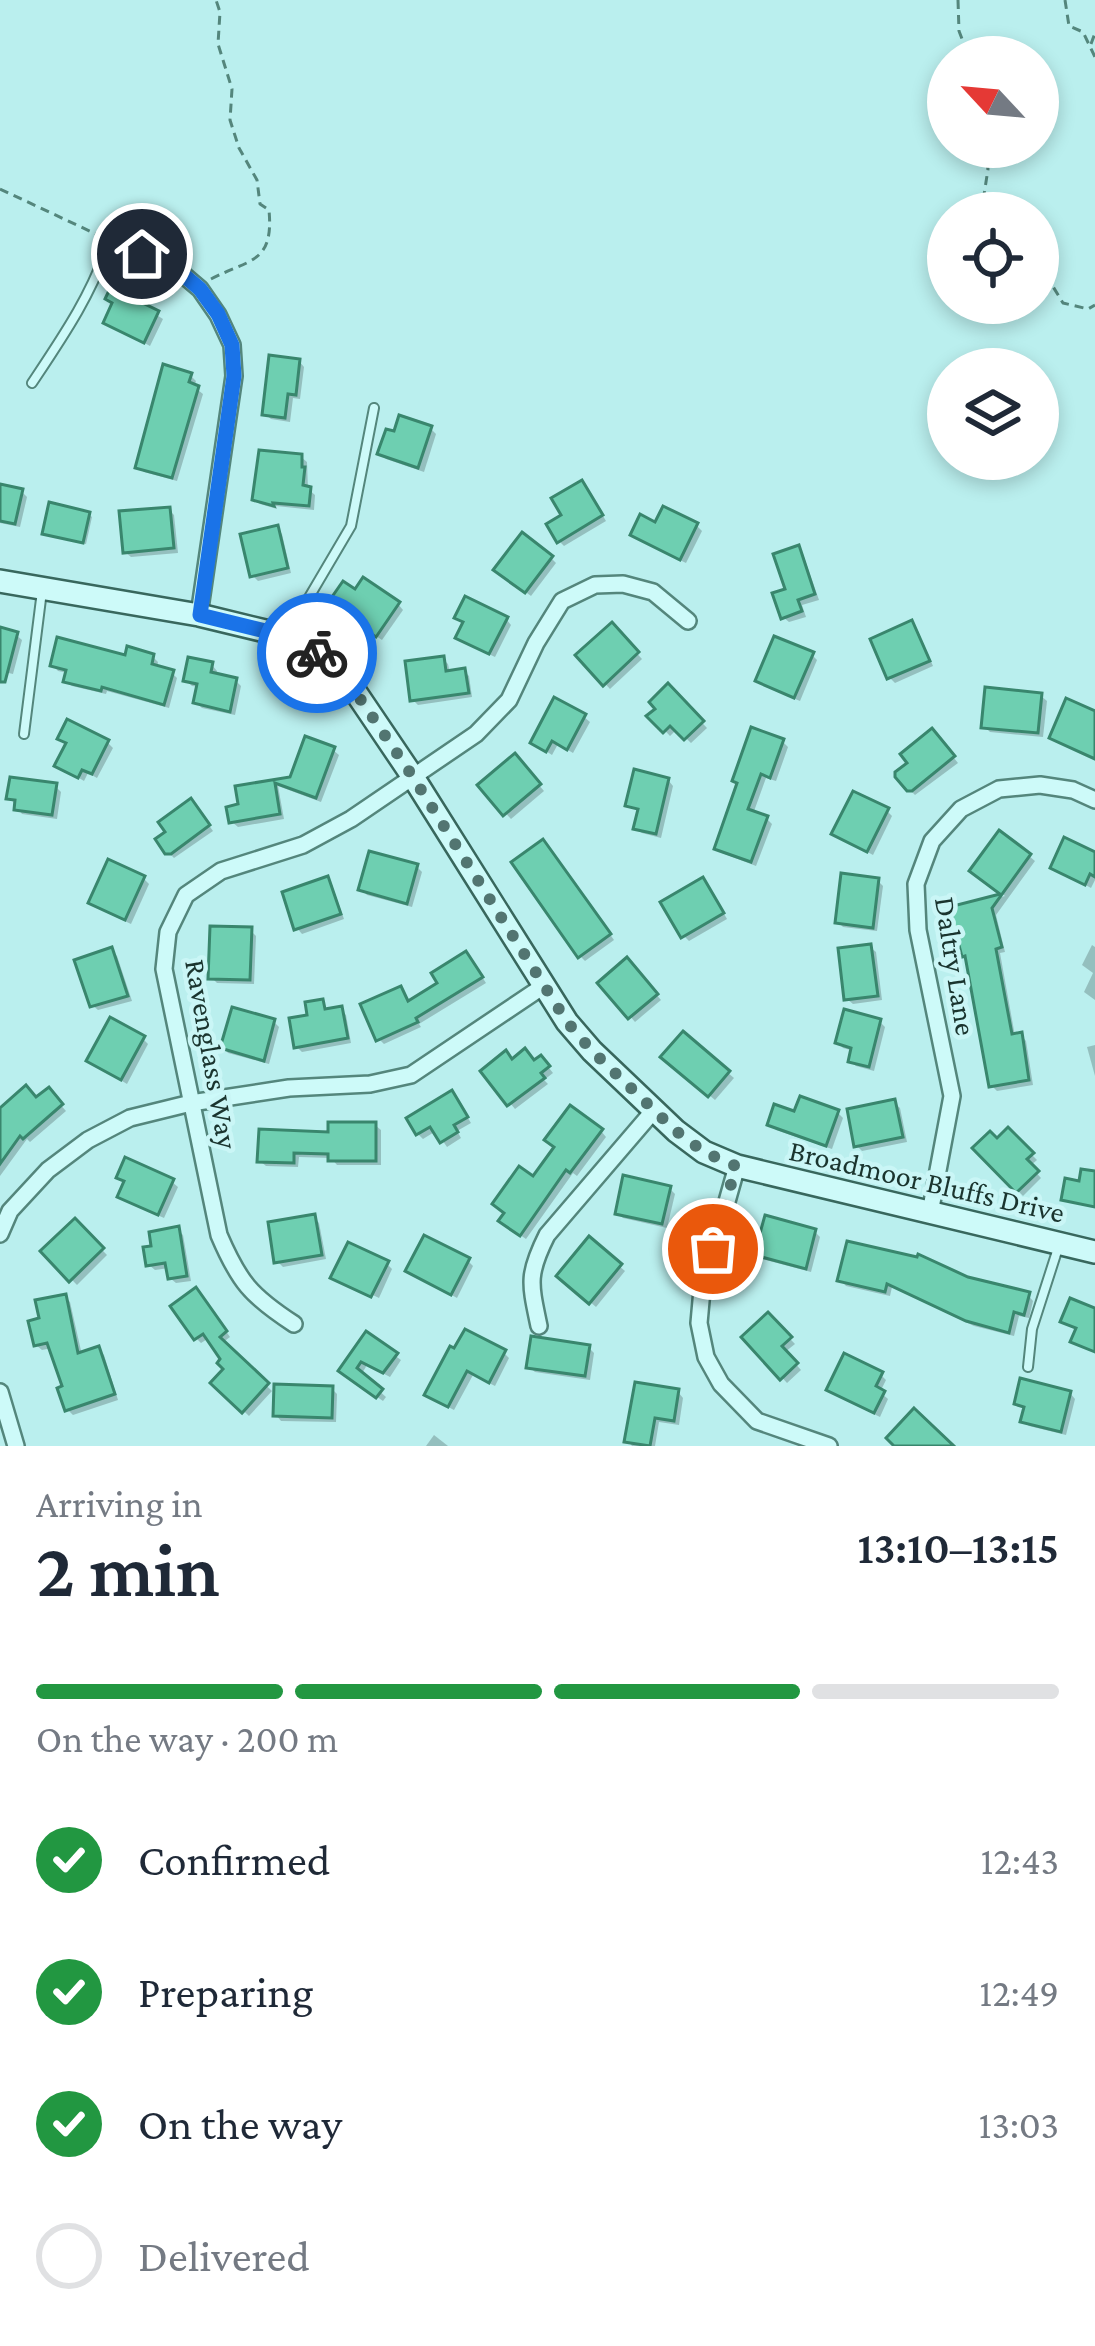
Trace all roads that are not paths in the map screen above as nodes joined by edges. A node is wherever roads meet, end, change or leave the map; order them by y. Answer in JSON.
{"nodes":[{"id":1,"x":110,"y":239,"type":"joint"},
{"id":2,"x":32,"y":383,"type":"dead end"},
{"id":3,"x":374,"y":408,"type":"dead end"},
{"id":4,"x":0,"y":581,"type":"edge"},
{"id":5,"x":42,"y":589,"type":"junction"},
{"id":6,"x":200,"y":615,"type":"junction"},
{"id":7,"x":688,"y":621,"type":"dead end"},
{"id":8,"x":286,"y":636,"type":"junction"},
{"id":9,"x":24,"y":734,"type":"dead end"},
{"id":10,"x":413,"y":777,"type":"junction"},
{"id":11,"x":1095,"y":800,"type":"edge"},
{"id":12,"x":542,"y":987,"type":"junction"},
{"id":13,"x":191,"y":1103,"type":"junction"},
{"id":14,"x":655,"y":1109,"type":"junction"},
{"id":15,"x":736,"y":1166,"type":"junction"},
{"id":16,"x":930,"y":1213,"type":"junction"},
{"id":17,"x":0,"y":1234,"type":"edge"},
{"id":18,"x":1060,"y":1244,"type":"junction"},
{"id":19,"x":1095,"y":1252,"type":"edge"},
{"id":20,"x":295,"y":1324,"type":"dead end"},
{"id":21,"x":539,"y":1326,"type":"dead end"},
{"id":22,"x":1028,"y":1367,"type":"dead end"},
{"id":23,"x":0,"y":1392,"type":"edge"},
{"id":24,"x":16,"y":1446,"type":"edge"},
{"id":25,"x":829,"y":1446,"type":"edge"}],
"edges":[{"from":1,"to":2,"type":"lane"},
{"from":1,"to":6,"type":"street"},
{"from":3,"to":8,"type":"lane"},
{"from":4,"to":5,"type":"street","name":"Broadmoor Bluffs Drive"},
{"from":5,"to":6,"type":"street","name":"Broadmoor Bluffs Drive"},
{"from":5,"to":9,"type":"lane"},
{"from":6,"to":8,"type":"street","name":"Broadmoor Bluffs Drive"},
{"from":7,"to":10,"type":"street","name":"Ravenglass Way"},
{"from":8,"to":10,"type":"street","name":"Broadmoor Bluffs Drive"},
{"from":10,"to":12,"type":"street","name":"Broadmoor Bluffs Drive"},
{"from":10,"to":13,"type":"street","name":"Ravenglass Way"},
{"from":11,"to":16,"type":"street","name":"Daltry Lane"},
{"from":12,"to":13,"type":"street"},
{"from":12,"to":14,"type":"street","name":"Broadmoor Bluffs Drive"},
{"from":13,"to":17,"type":"street"},
{"from":13,"to":20,"type":"street","name":"Ravenglass Way"},
{"from":14,"to":15,"type":"street","name":"Broadmoor Bluffs Drive"},
{"from":14,"to":21,"type":"street"},
{"from":15,"to":16,"type":"street","name":"Broadmoor Bluffs Drive"},
{"from":15,"to":25,"type":"street"},
{"from":16,"to":18,"type":"street","name":"Broadmoor Bluffs Drive"},
{"from":18,"to":19,"type":"street","name":"Broadmoor Bluffs Drive"},
{"from":18,"to":22,"type":"lane"},
{"from":23,"to":24,"type":"street"}]}
